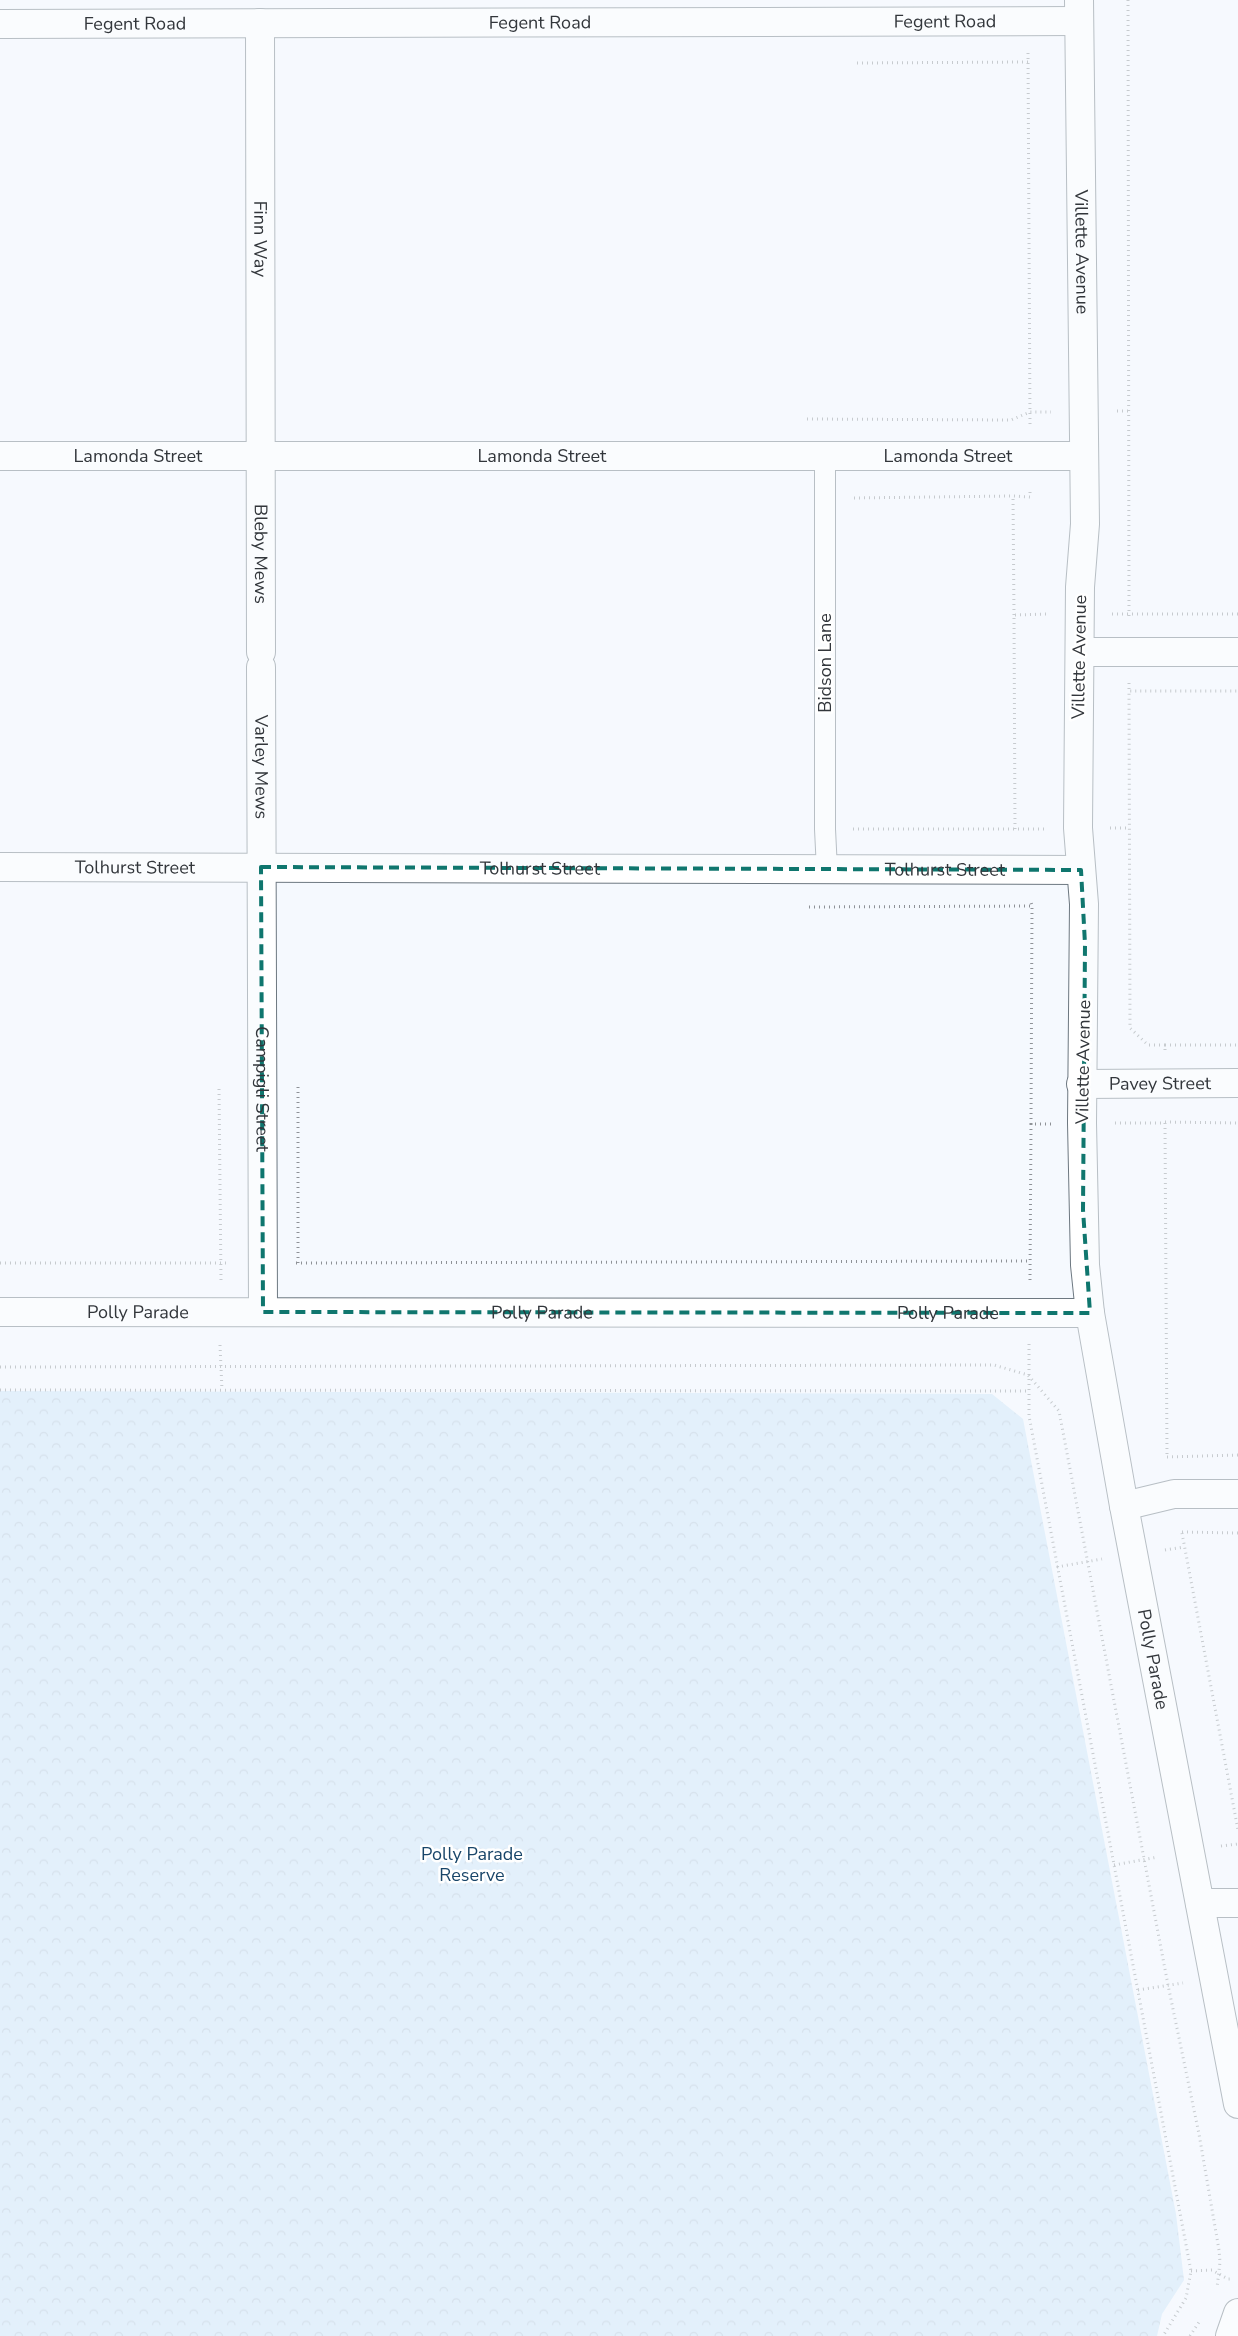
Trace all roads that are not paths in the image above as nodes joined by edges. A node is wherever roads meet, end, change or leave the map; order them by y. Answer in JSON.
{"nodes":[{"id":1,"x":1079,"y":11,"type":"edge"},
{"id":2,"x":260,"y":23,"type":"junction"},
{"id":3,"x":0,"y":24,"type":"edge"},
{"id":4,"x":0,"y":456,"type":"edge"},
{"id":5,"x":261,"y":456,"type":"junction"},
{"id":6,"x":1084,"y":456,"type":"junction"},
{"id":7,"x":825,"y":457,"type":"junction"},
{"id":8,"x":1081,"y":652,"type":"junction"},
{"id":9,"x":1238,"y":652,"type":"edge"},
{"id":10,"x":261,"y":660,"type":"joint"},
{"id":11,"x":0,"y":867,"type":"edge"},
{"id":12,"x":261,"y":867,"type":"junction"},
{"id":13,"x":827,"y":870,"type":"junction"},
{"id":14,"x":1081,"y":870,"type":"junction"},
{"id":15,"x":1238,"y":1083,"type":"edge"},
{"id":16,"x":1082,"y":1084,"type":"junction"},
{"id":17,"x":0,"y":1312,"type":"edge"},
{"id":18,"x":262,"y":1312,"type":"junction"},
{"id":19,"x":1090,"y":1313,"type":"junction"},
{"id":20,"x":1238,"y":1494,"type":"edge"},
{"id":21,"x":1124,"y":1506,"type":"junction"},
{"id":22,"x":1200,"y":1903,"type":"junction"},
{"id":23,"x":1238,"y":1903,"type":"edge"},
{"id":24,"x":1238,"y":2104,"type":"edge"},
{"id":25,"x":1238,"y":2313,"type":"edge"},
{"id":26,"x":1238,"y":2331,"type":"edge"},
{"id":27,"x":1231,"y":2336,"type":"edge"}],
"edges":[{"from":1,"to":2,"type":"street","name":"Fegent Road"},
{"from":1,"to":6,"type":"street","name":"Villette Avenue"},
{"from":2,"to":3,"type":"street","name":"Fegent Road"},
{"from":2,"to":5,"type":"street","name":"Finn Way"},
{"from":4,"to":5,"type":"street","name":"Lamonda Street"},
{"from":5,"to":7,"type":"street","name":"Lamonda Street"},
{"from":5,"to":10,"type":"street","name":"Bleby Mews"},
{"from":6,"to":7,"type":"street","name":"Lamonda Street"},
{"from":6,"to":8,"type":"street","name":"Villette Avenue"},
{"from":7,"to":13,"type":"lane","name":"Bidson Lane"},
{"from":8,"to":9,"type":"street"},
{"from":8,"to":14,"type":"street","name":"Villette Avenue"},
{"from":10,"to":12,"type":"street","name":"Varley Mews"},
{"from":11,"to":12,"type":"street","name":"Tolhurst Street"},
{"from":12,"to":13,"type":"street","name":"Tolhurst Street"},
{"from":12,"to":18,"type":"street","name":"Campigli Street"},
{"from":13,"to":14,"type":"street","name":"Tolhurst Street"},
{"from":14,"to":16,"type":"street","name":"Villette Avenue"},
{"from":15,"to":16,"type":"street","name":"Pavey Street"},
{"from":16,"to":19,"type":"street","name":"Villette Avenue"},
{"from":17,"to":18,"type":"street","name":"Polly Parade"},
{"from":18,"to":19,"type":"street","name":"Polly Parade"},
{"from":19,"to":21,"type":"street","name":"Polly Parade"},
{"from":20,"to":21,"type":"street"},
{"from":21,"to":22,"type":"street","name":"Polly Parade"},
{"from":22,"to":23,"type":"street"},
{"from":22,"to":24,"type":"street","name":"Polly Parade"},
{"from":25,"to":27,"type":"street"},
{"from":26,"to":27,"type":"street"}]}
